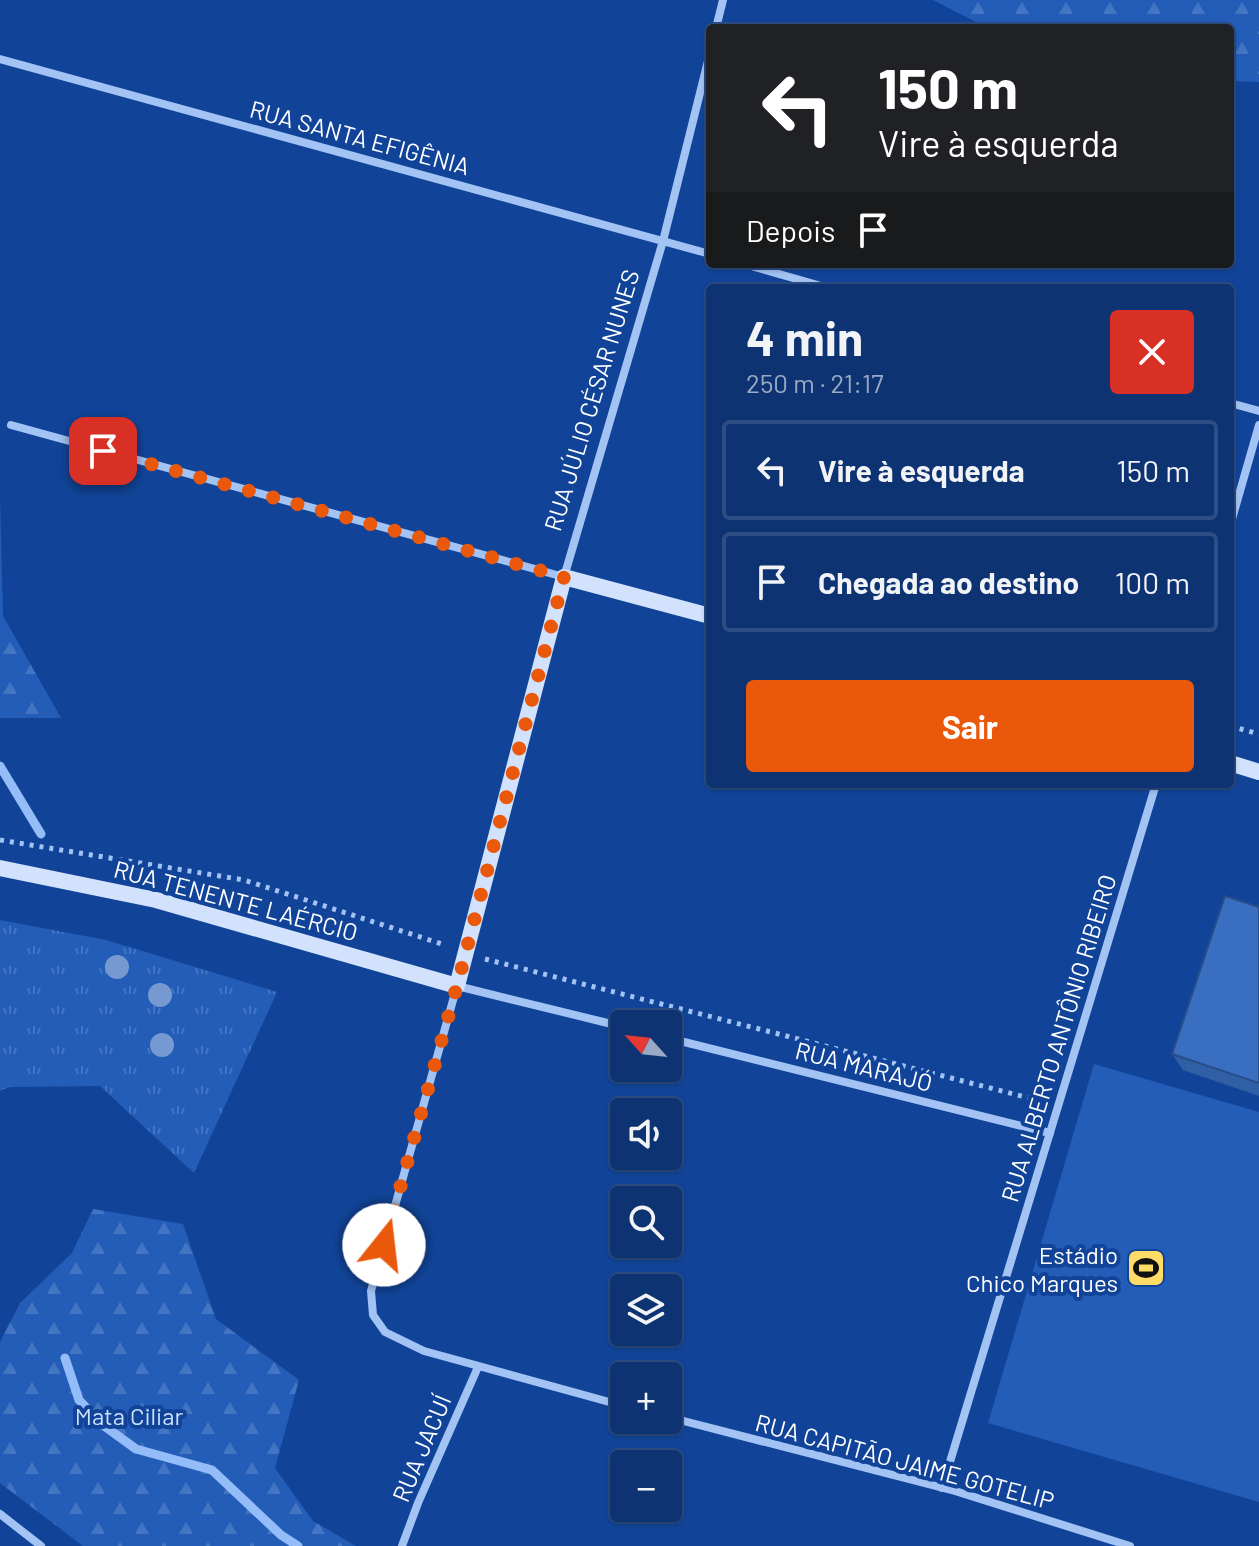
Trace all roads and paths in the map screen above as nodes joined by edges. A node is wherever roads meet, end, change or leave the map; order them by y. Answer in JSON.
{"nodes":[{"id":1,"x":723,"y":0,"type":"edge"},
{"id":2,"x":717,"y":24,"type":"edge"},
{"id":3,"x":0,"y":59,"type":"edge"},
{"id":4,"x":706,"y":69,"type":"edge"},
{"id":5,"x":663,"y":241,"type":"junction"},
{"id":6,"x":706,"y":253,"type":"edge"},
{"id":7,"x":758,"y":268,"type":"edge"},
{"id":8,"x":814,"y":284,"type":"edge"},
{"id":9,"x":1234,"y":404,"type":"edge"},
{"id":10,"x":1259,"y":411,"type":"edge"},
{"id":11,"x":11,"y":425,"type":"dead end"},
{"id":12,"x":1259,"y":425,"type":"edge"},
{"id":13,"x":1234,"y":512,"type":"edge"},
{"id":14,"x":564,"y":577,"type":"junction"},
{"id":15,"x":706,"y":615,"type":"edge"},
{"id":16,"x":1234,"y":727,"type":"edge"},
{"id":17,"x":1259,"y":734,"type":"edge"},
{"id":18,"x":1234,"y":764,"type":"edge"},
{"id":19,"x":1259,"y":772,"type":"edge"},
{"id":20,"x":1155,"y":788,"type":"edge"},
{"id":21,"x":0,"y":840,"type":"edge"},
{"id":22,"x":0,"y":868,"type":"edge"},
{"id":23,"x":466,"y":952,"type":"junction"},
{"id":24,"x":457,"y":986,"type":"junction"},
{"id":25,"x":610,"y":1024,"type":"edge"},
{"id":26,"x":682,"y":1041,"type":"edge"},
{"id":27,"x":1059,"y":1105,"type":"junction"},
{"id":28,"x":1050,"y":1133,"type":"junction"},
{"id":29,"x":478,"y":1367,"type":"junction"},
{"id":30,"x":610,"y":1402,"type":"edge"},
{"id":31,"x":682,"y":1421,"type":"edge"},
{"id":32,"x":942,"y":1488,"type":"junction"},
{"id":33,"x":0,"y":1514,"type":"edge"},
{"id":34,"x":1109,"y":1543,"type":"edge"},
{"id":35,"x":41,"y":1546,"type":"edge"},
{"id":36,"x":402,"y":1546,"type":"edge"},
{"id":37,"x":1130,"y":1546,"type":"edge"}],
"edges":[{"from":1,"to":2,"type":"street"},
{"from":3,"to":5,"type":"street","name":"RUA SANTA EFIGÊNIA"},
{"from":4,"to":5,"type":"street","name":"RUA JÚLIO CÉSAR NUNES"},
{"from":5,"to":6,"type":"street","name":"RUA SANTA EFIGÊNIA"},
{"from":5,"to":14,"type":"street","name":"RUA JÚLIO CÉSAR NUNES"},
{"from":7,"to":8,"type":"street"},
{"from":9,"to":10,"type":"street"},
{"from":11,"to":14,"type":"street"},
{"from":12,"to":13,"type":"street"},
{"from":14,"to":15,"type":"main road"},
{"from":14,"to":23,"type":"main road","name":"RUA JÚLIO CÉSAR NUNES"},
{"from":16,"to":17,"type":"path"},
{"from":18,"to":19,"type":"main road"},
{"from":20,"to":27,"type":"street","name":"RUA ALBERTO ANTÔNIO RIBEIRO"},
{"from":21,"to":23,"type":"path"},
{"from":22,"to":24,"type":"main road","name":"RUA TENENTE LAÉRCIO"},
{"from":23,"to":24,"type":"main road","name":"RUA JÚLIO CÉSAR NUNES"},
{"from":23,"to":27,"type":"path"},
{"from":24,"to":25,"type":"street"},
{"from":24,"to":29,"type":"street","name":"RUA JÚLIO CÉSAR NUNES"},
{"from":26,"to":28,"type":"street","name":"RUA MARAJÓ"},
{"from":27,"to":28,"type":"street","name":"RUA ALBERTO ANTÔNIO RIBEIRO"},
{"from":28,"to":32,"type":"street","name":"RUA ALBERTO ANTÔNIO RIBEIRO"},
{"from":29,"to":30,"type":"street"},
{"from":29,"to":36,"type":"street","name":"RUA JACUÍ"},
{"from":31,"to":32,"type":"street","name":"RUA CAPITÃO JAIME GOTELIP"},
{"from":32,"to":34,"type":"street","name":"RUA CAPITÃO JAIME GOTELIP"},
{"from":33,"to":35,"type":"street"},
{"from":34,"to":37,"type":"street","name":"RUA CAPITÃO JAIME GOTELIP"}]}
